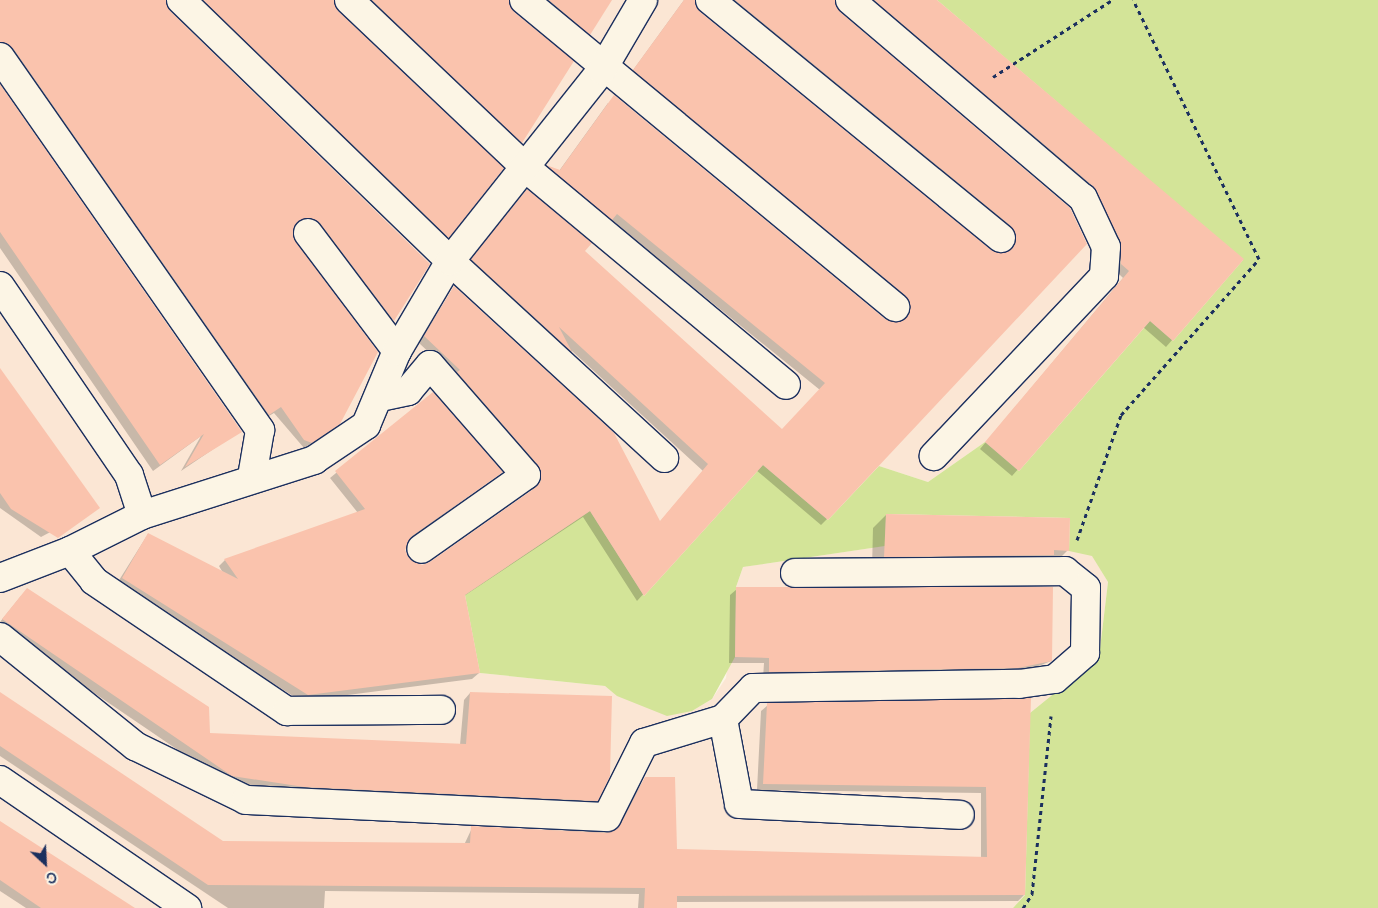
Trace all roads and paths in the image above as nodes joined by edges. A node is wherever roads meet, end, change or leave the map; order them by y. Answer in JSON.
{"nodes":[{"id":1,"x":181,"y":0,"type":"edge"},
{"id":2,"x":349,"y":0,"type":"edge"},
{"id":3,"x":524,"y":0,"type":"edge"},
{"id":4,"x":643,"y":0,"type":"edge"},
{"id":5,"x":710,"y":0,"type":"edge"},
{"id":6,"x":850,"y":0,"type":"edge"},
{"id":7,"x":1112,"y":0,"type":"edge"},
{"id":8,"x":1132,"y":0,"type":"edge"},
{"id":9,"x":0,"y":57,"type":"edge"},
{"id":10,"x":602,"y":70,"type":"junction"},
{"id":11,"x":963,"y":96,"type":"junction"},
{"id":12,"x":527,"y":169,"type":"junction"},
{"id":13,"x":308,"y":233,"type":"dead end"},
{"id":14,"x":1002,"y":238,"type":"dead end"},
{"id":15,"x":450,"y":262,"type":"junction"},
{"id":16,"x":0,"y":286,"type":"edge"},
{"id":17,"x":895,"y":308,"type":"dead end"},
{"id":18,"x":397,"y":351,"type":"junction"},
{"id":19,"x":786,"y":385,"type":"dead end"},
{"id":20,"x":380,"y":397,"type":"junction"},
{"id":21,"x":934,"y":456,"type":"dead end"},
{"id":22,"x":664,"y":458,"type":"dead end"},
{"id":23,"x":252,"y":477,"type":"junction"},
{"id":24,"x":142,"y":515,"type":"junction"},
{"id":25,"x":421,"y":549,"type":"dead end"},
{"id":26,"x":70,"y":551,"type":"junction"},
{"id":27,"x":3,"y":569,"type":"edge"},
{"id":28,"x":1065,"y":571,"type":"junction"},
{"id":29,"x":795,"y":573,"type":"dead end"},
{"id":30,"x":0,"y":637,"type":"edge"},
{"id":31,"x":1055,"y":680,"type":"junction"},
{"id":32,"x":441,"y":710,"type":"dead end"},
{"id":33,"x":723,"y":719,"type":"junction"},
{"id":34,"x":0,"y":780,"type":"edge"},
{"id":35,"x":960,"y":815,"type":"dead end"},
{"id":36,"x":187,"y":908,"type":"edge"},
{"id":37,"x":1022,"y":908,"type":"edge"}],
"edges":[{"from":1,"to":15,"type":"lane"},
{"from":2,"to":12,"type":"lane"},
{"from":3,"to":10,"type":"lane"},
{"from":4,"to":10,"type":"lane"},
{"from":5,"to":14,"type":"lane"},
{"from":6,"to":11,"type":"lane"},
{"from":7,"to":11,"type":"path"},
{"from":8,"to":28,"type":"path"},
{"from":9,"to":23,"type":"lane"},
{"from":10,"to":12,"type":"lane"},
{"from":10,"to":17,"type":"lane"},
{"from":11,"to":21,"type":"lane"},
{"from":12,"to":15,"type":"lane"},
{"from":12,"to":19,"type":"lane"},
{"from":13,"to":18,"type":"lane"},
{"from":15,"to":18,"type":"lane"},
{"from":15,"to":22,"type":"lane"},
{"from":16,"to":24,"type":"lane"},
{"from":18,"to":20,"type":"lane"},
{"from":20,"to":23,"type":"lane"},
{"from":20,"to":25,"type":"lane"},
{"from":23,"to":24,"type":"lane"},
{"from":24,"to":26,"type":"lane"},
{"from":26,"to":27,"type":"lane"},
{"from":26,"to":32,"type":"lane"},
{"from":28,"to":29,"type":"lane"},
{"from":28,"to":31,"type":"lane"},
{"from":30,"to":33,"type":"lane"},
{"from":31,"to":33,"type":"lane"},
{"from":31,"to":37,"type":"path"},
{"from":33,"to":35,"type":"lane"},
{"from":34,"to":36,"type":"lane"}]}
